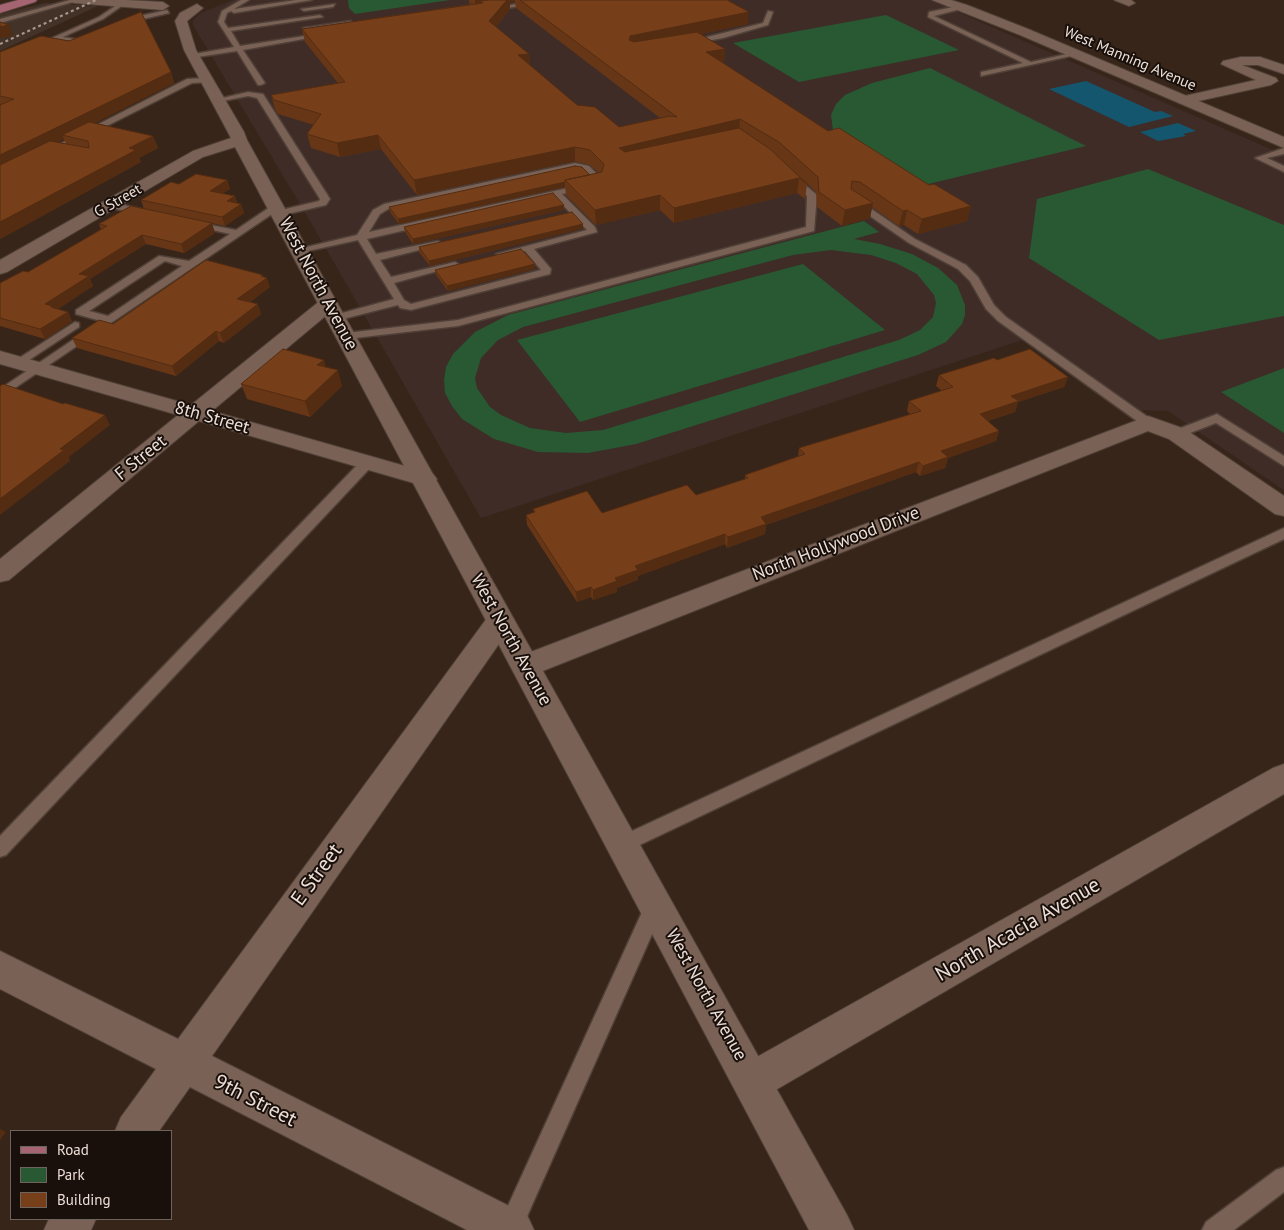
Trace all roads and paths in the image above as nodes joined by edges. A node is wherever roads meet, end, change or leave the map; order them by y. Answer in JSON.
{"nodes":[{"id":1,"x":31,"y":0,"type":"edge"},
{"id":2,"x":75,"y":0,"type":"edge"},
{"id":3,"x":246,"y":0,"type":"edge"},
{"id":4,"x":309,"y":0,"type":"edge"},
{"id":5,"x":548,"y":0,"type":"edge"},
{"id":6,"x":938,"y":0,"type":"edge"},
{"id":7,"x":123,"y":3,"type":"junction"},
{"id":8,"x":958,"y":4,"type":"edge"},
{"id":9,"x":165,"y":6,"type":"edge"},
{"id":10,"x":335,"y":7,"type":"edge"},
{"id":11,"x":0,"y":9,"type":"edge"},
{"id":12,"x":483,"y":10,"type":"edge"},
{"id":13,"x":296,"y":11,"type":"dead end"},
{"id":14,"x":224,"y":12,"type":"junction"},
{"id":15,"x":770,"y":12,"type":"dead end"},
{"id":16,"x":931,"y":13,"type":"junction"},
{"id":17,"x":332,"y":15,"type":"dead end"},
{"id":18,"x":23,"y":16,"type":"junction"},
{"id":19,"x":101,"y":18,"type":"junction"},
{"id":20,"x":110,"y":20,"type":"dead end"},
{"id":21,"x":230,"y":20,"type":"dead end"},
{"id":22,"x":0,"y":21,"type":"edge"},
{"id":23,"x":118,"y":22,"type":"edge"},
{"id":24,"x":221,"y":22,"type":"junction"},
{"id":25,"x":349,"y":22,"type":"junction"},
{"id":26,"x":0,"y":27,"type":"edge"},
{"id":27,"x":300,"y":29,"type":"edge"},
{"id":28,"x":226,"y":30,"type":"junction"},
{"id":29,"x":357,"y":30,"type":"edge"},
{"id":30,"x":327,"y":35,"type":"edge"},
{"id":31,"x":242,"y":38,"type":"dead end"},
{"id":32,"x":232,"y":39,"type":"junction"},
{"id":33,"x":97,"y":40,"type":"edge"},
{"id":34,"x":681,"y":43,"type":"edge"},
{"id":35,"x":238,"y":49,"type":"junction"},
{"id":36,"x":192,"y":53,"type":"junction"},
{"id":37,"x":1076,"y":54,"type":"junction"},
{"id":38,"x":1040,"y":62,"type":"junction"},
{"id":39,"x":1030,"y":64,"type":"junction"},
{"id":40,"x":1284,"y":70,"type":"edge"},
{"id":41,"x":984,"y":74,"type":"dead end"},
{"id":42,"x":1284,"y":78,"type":"edge"},
{"id":43,"x":207,"y":80,"type":"junction"},
{"id":44,"x":1270,"y":81,"type":"junction"},
{"id":45,"x":261,"y":83,"type":"dead end"},
{"id":46,"x":218,"y":100,"type":"junction"},
{"id":47,"x":1185,"y":100,"type":"junction"},
{"id":48,"x":230,"y":120,"type":"junction"},
{"id":49,"x":239,"y":140,"type":"junction"},
{"id":50,"x":1284,"y":143,"type":"edge"},
{"id":51,"x":54,"y":149,"type":"junction"},
{"id":52,"x":1284,"y":151,"type":"edge"},
{"id":53,"x":72,"y":153,"type":"edge"},
{"id":54,"x":40,"y":156,"type":"edge"},
{"id":55,"x":250,"y":160,"type":"junction"},
{"id":56,"x":183,"y":163,"type":"junction"},
{"id":57,"x":1284,"y":169,"type":"edge"},
{"id":58,"x":786,"y":172,"type":"edge"},
{"id":59,"x":556,"y":193,"type":"junction"},
{"id":60,"x":853,"y":200,"type":"edge"},
{"id":61,"x":111,"y":205,"type":"junction"},
{"id":62,"x":278,"y":210,"type":"junction"},
{"id":63,"x":158,"y":215,"type":"edge"},
{"id":64,"x":185,"y":221,"type":"edge"},
{"id":65,"x":239,"y":233,"type":"junction"},
{"id":66,"x":361,"y":237,"type":"junction"},
{"id":67,"x":450,"y":241,"type":"edge"},
{"id":68,"x":528,"y":248,"type":"junction"},
{"id":69,"x":299,"y":250,"type":"junction"},
{"id":70,"x":490,"y":256,"type":"edge"},
{"id":71,"x":374,"y":258,"type":"junction"},
{"id":72,"x":462,"y":263,"type":"edge"},
{"id":73,"x":191,"y":265,"type":"junction"},
{"id":74,"x":0,"y":268,"type":"edge"},
{"id":75,"x":388,"y":281,"type":"junction"},
{"id":76,"x":400,"y":301,"type":"junction"},
{"id":77,"x":336,"y":319,"type":"junction"},
{"id":78,"x":110,"y":320,"type":"junction"},
{"id":79,"x":75,"y":324,"type":"dead end"},
{"id":80,"x":19,"y":362,"type":"edge"},
{"id":81,"x":0,"y":394,"type":"edge"},
{"id":82,"x":195,"y":413,"type":"junction"},
{"id":83,"x":1148,"y":423,"type":"junction"},
{"id":84,"x":1177,"y":434,"type":"junction"},
{"id":85,"x":1284,"y":462,"type":"edge"},
{"id":86,"x":366,"y":464,"type":"junction"},
{"id":87,"x":425,"y":480,"type":"junction"},
{"id":88,"x":1284,"y":508,"type":"edge"},
{"id":89,"x":1284,"y":533,"type":"edge"},
{"id":90,"x":0,"y":573,"type":"edge"},
{"id":91,"x":500,"y":621,"type":"junction"},
{"id":92,"x":525,"y":666,"type":"junction"},
{"id":93,"x":1284,"y":778,"type":"edge"},
{"id":94,"x":623,"y":844,"type":"junction"},
{"id":95,"x":0,"y":848,"type":"edge"},
{"id":96,"x":656,"y":903,"type":"junction"},
{"id":97,"x":0,"y":969,"type":"edge"},
{"id":98,"x":182,"y":1063,"type":"junction"},
{"id":99,"x":753,"y":1081,"type":"junction"},
{"id":100,"x":136,"y":1130,"type":"edge"},
{"id":101,"x":1284,"y":1178,"type":"edge"},
{"id":102,"x":510,"y":1230,"type":"edge"},
{"id":103,"x":832,"y":1230,"type":"edge"},
{"id":104,"x":1214,"y":1230,"type":"edge"}],
"edges":[{"from":1,"to":11,"type":"main road"},
{"from":2,"to":7,"type":"street"},
{"from":2,"to":18,"type":"lane"},
{"from":3,"to":14,"type":"lane"},
{"from":4,"to":14,"type":"lane"},
{"from":5,"to":12,"type":"lane"},
{"from":6,"to":8,"type":"street","name":"West Manning Avenue"},
{"from":7,"to":9,"type":"street"},
{"from":7,"to":19,"type":"lane"},
{"from":8,"to":16,"type":"lane"},
{"from":8,"to":37,"type":"street","name":"West Manning Avenue"},
{"from":9,"to":23,"type":"lane"},
{"from":9,"to":36,"type":"street","name":"West North Avenue"},
{"from":9,"to":36,"type":"street","name":"West North Avenue"},
{"from":10,"to":13,"type":"lane"},
{"from":10,"to":25,"type":"lane"},
{"from":14,"to":24,"type":"lane"},
{"from":15,"to":34,"type":"lane"},
{"from":16,"to":38,"type":"lane"},
{"from":16,"to":39,"type":"lane"},
{"from":17,"to":28,"type":"lane"},
{"from":18,"to":22,"type":"lane"},
{"from":18,"to":26,"type":"lane"},
{"from":19,"to":20,"type":"lane"},
{"from":19,"to":33,"type":"lane"},
{"from":21,"to":24,"type":"lane"},
{"from":24,"to":28,"type":"lane"},
{"from":25,"to":27,"type":"lane"},
{"from":25,"to":29,"type":"lane"},
{"from":28,"to":32,"type":"lane"},
{"from":30,"to":35,"type":"lane"},
{"from":31,"to":32,"type":"lane"},
{"from":32,"to":35,"type":"lane"},
{"from":35,"to":36,"type":"lane"},
{"from":35,"to":45,"type":"lane"},
{"from":36,"to":43,"type":"street","name":"West North Avenue"},
{"from":37,"to":38,"type":"lane"},
{"from":37,"to":47,"type":"street","name":"West Manning Avenue"},
{"from":38,"to":39,"type":"lane"},
{"from":39,"to":41,"type":"lane"},
{"from":40,"to":44,"type":"street"},
{"from":42,"to":44,"type":"street"},
{"from":43,"to":46,"type":"street","name":"West North Avenue"},
{"from":43,"to":51,"type":"lane"},
{"from":44,"to":47,"type":"street"},
{"from":46,"to":48,"type":"street","name":"West North Avenue"},
{"from":46,"to":62,"type":"lane"},
{"from":47,"to":50,"type":"street","name":"West Manning Avenue"},
{"from":48,"to":49,"type":"street","name":"West North Avenue"},
{"from":48,"to":56,"type":"street"},
{"from":49,"to":55,"type":"street","name":"West North Avenue"},
{"from":49,"to":56,"type":"street","name":"G Street"},
{"from":51,"to":53,"type":"lane"},
{"from":51,"to":54,"type":"lane"},
{"from":52,"to":57,"type":"lane"},
{"from":55,"to":56,"type":"street"},
{"from":55,"to":62,"type":"street","name":"West North Avenue"},
{"from":56,"to":61,"type":"street","name":"G Street"},
{"from":58,"to":77,"type":"lane"},
{"from":59,"to":66,"type":"lane"},
{"from":59,"to":66,"type":"lane"},
{"from":59,"to":68,"type":"lane"},
{"from":60,"to":83,"type":"lane"},
{"from":61,"to":63,"type":"lane"},
{"from":61,"to":74,"type":"street","name":"G Street"},
{"from":62,"to":65,"type":"lane"},
{"from":62,"to":69,"type":"street","name":"West North Avenue"},
{"from":64,"to":65,"type":"lane"},
{"from":65,"to":73,"type":"lane"},
{"from":66,"to":69,"type":"lane"},
{"from":66,"to":71,"type":"lane"},
{"from":67,"to":71,"type":"lane"},
{"from":68,"to":70,"type":"lane"},
{"from":68,"to":76,"type":"lane"},
{"from":69,"to":77,"type":"street","name":"West North Avenue"},
{"from":71,"to":75,"type":"lane"},
{"from":72,"to":75,"type":"lane"},
{"from":73,"to":78,"type":"lane"},
{"from":73,"to":78,"type":"lane"},
{"from":75,"to":76,"type":"lane"},
{"from":76,"to":77,"type":"lane"},
{"from":77,"to":82,"type":"street","name":"F Street"},
{"from":77,"to":87,"type":"street","name":"West North Avenue"},
{"from":78,"to":80,"type":"lane"},
{"from":79,"to":80,"type":"lane"},
{"from":80,"to":81,"type":"lane"},
{"from":80,"to":82,"type":"street","name":"8th Street"},
{"from":82,"to":86,"type":"street","name":"8th Street"},
{"from":82,"to":90,"type":"street","name":"F Street"},
{"from":83,"to":84,"type":"street"},
{"from":83,"to":92,"type":"street","name":"North Hollywood Drive"},
{"from":84,"to":85,"type":"lane"},
{"from":84,"to":88,"type":"street"},
{"from":86,"to":87,"type":"street","name":"8th Street"},
{"from":86,"to":95,"type":"lane"},
{"from":87,"to":91,"type":"street","name":"West North Avenue"},
{"from":89,"to":94,"type":"lane"},
{"from":91,"to":92,"type":"street","name":"West North Avenue"},
{"from":91,"to":98,"type":"street","name":"E Street"},
{"from":92,"to":94,"type":"street","name":"West North Avenue"},
{"from":93,"to":99,"type":"street","name":"North Acacia Avenue"},
{"from":94,"to":96,"type":"street","name":"West North Avenue"},
{"from":96,"to":99,"type":"street","name":"West North Avenue"},
{"from":96,"to":102,"type":"lane"},
{"from":97,"to":98,"type":"street","name":"9th Street"},
{"from":98,"to":100,"type":"street","name":"E Street"},
{"from":98,"to":102,"type":"street","name":"9th Street"},
{"from":99,"to":103,"type":"street","name":"West North Avenue"},
{"from":101,"to":104,"type":"lane"}]}
